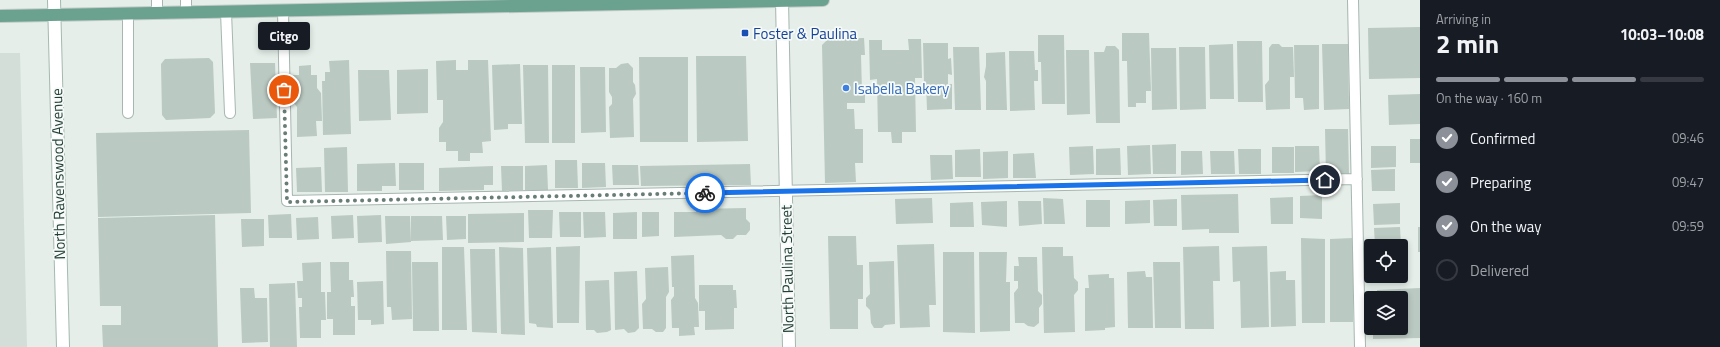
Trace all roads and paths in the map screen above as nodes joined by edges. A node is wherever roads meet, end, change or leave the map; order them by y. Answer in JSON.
{"nodes":[{"id":1,"x":54,"y":0,"type":"edge"},
{"id":2,"x":157,"y":0,"type":"edge"},
{"id":3,"x":186,"y":0,"type":"edge"},
{"id":4,"x":782,"y":0,"type":"edge"},
{"id":5,"x":823,"y":0,"type":"edge"},
{"id":6,"x":1353,"y":0,"type":"edge"},
{"id":7,"x":620,"y":2,"type":"edge"},
{"id":8,"x":282,"y":11,"type":"junction"},
{"id":9,"x":186,"y":12,"type":"junction"},
{"id":10,"x":226,"y":12,"type":"junction"},
{"id":11,"x":157,"y":13,"type":"junction"},
{"id":12,"x":128,"y":14,"type":"junction"},
{"id":13,"x":55,"y":15,"type":"junction"},
{"id":14,"x":0,"y":16,"type":"edge"},
{"id":15,"x":128,"y":113,"type":"dead end"},
{"id":16,"x":230,"y":113,"type":"dead end"},
{"id":17,"x":1356,"y":179,"type":"junction"},
{"id":18,"x":785,"y":191,"type":"junction"},
{"id":19,"x":63,"y":347,"type":"edge"},
{"id":20,"x":789,"y":347,"type":"edge"},
{"id":21,"x":1360,"y":347,"type":"edge"}],
"edges":[{"from":1,"to":13,"type":"street","name":"North Ravenswood Avenue"},
{"from":2,"to":11,"type":"lane"},
{"from":3,"to":9,"type":"lane"},
{"from":4,"to":5,"type":"main road"},
{"from":4,"to":7,"type":"main road"},
{"from":4,"to":18,"type":"street","name":"North Paulina Street"},
{"from":6,"to":17,"type":"lane"},
{"from":7,"to":8,"type":"main road"},
{"from":8,"to":10,"type":"main road"},
{"from":8,"to":18,"type":"lane"},
{"from":9,"to":10,"type":"main road"},
{"from":9,"to":11,"type":"main road"},
{"from":10,"to":16,"type":"lane"},
{"from":11,"to":12,"type":"main road"},
{"from":12,"to":13,"type":"main road"},
{"from":12,"to":15,"type":"lane"},
{"from":13,"to":14,"type":"main road"},
{"from":13,"to":19,"type":"street","name":"North Ravenswood Avenue"},
{"from":17,"to":18,"type":"lane"},
{"from":17,"to":21,"type":"lane"},
{"from":18,"to":20,"type":"street","name":"North Paulina Street"}]}
